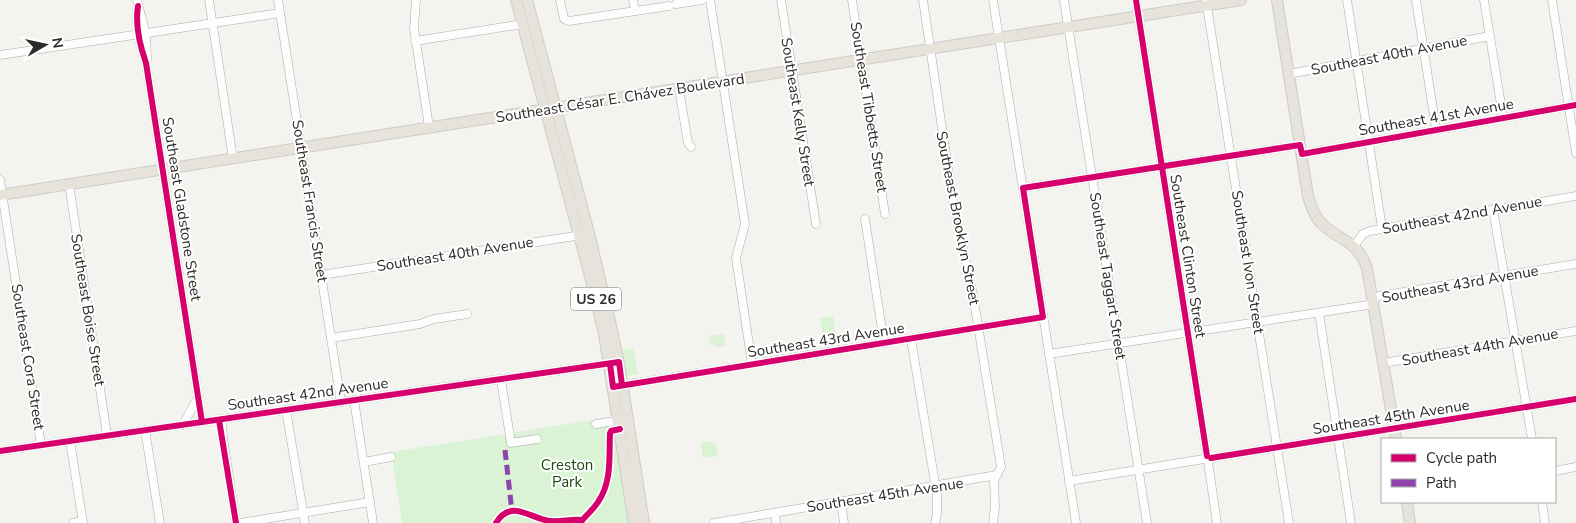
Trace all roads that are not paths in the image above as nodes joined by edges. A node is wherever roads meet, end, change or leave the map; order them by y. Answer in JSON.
{"nodes":[{"id":1,"x":209,"y":0,"type":"edge"},
{"id":2,"x":278,"y":0,"type":"edge"},
{"id":3,"x":416,"y":0,"type":"edge"},
{"id":4,"x":516,"y":0,"type":"edge"},
{"id":5,"x":527,"y":0,"type":"edge"},
{"id":6,"x":560,"y":0,"type":"edge"},
{"id":7,"x":633,"y":0,"type":"edge"},
{"id":8,"x":702,"y":0,"type":"edge"},
{"id":9,"x":710,"y":0,"type":"edge"},
{"id":10,"x":781,"y":0,"type":"edge"},
{"id":11,"x":852,"y":0,"type":"edge"},
{"id":12,"x":923,"y":0,"type":"edge"},
{"id":13,"x":993,"y":0,"type":"edge"},
{"id":14,"x":1064,"y":0,"type":"edge"},
{"id":15,"x":1136,"y":0,"type":"edge"},
{"id":16,"x":1241,"y":0,"type":"edge"},
{"id":17,"x":1277,"y":0,"type":"edge"},
{"id":18,"x":1347,"y":0,"type":"edge"},
{"id":19,"x":1416,"y":0,"type":"edge"},
{"id":20,"x":1484,"y":0,"type":"edge"},
{"id":21,"x":1552,"y":0,"type":"edge"},
{"id":22,"x":137,"y":3,"type":"edge"},
{"id":23,"x":1207,"y":3,"type":"edge"},
{"id":24,"x":635,"y":11,"type":"junction"},
{"id":25,"x":280,"y":13,"type":"junction"},
{"id":26,"x":1138,"y":17,"type":"junction"},
{"id":27,"x":212,"y":24,"type":"junction"},
{"id":28,"x":523,"y":24,"type":"junction"},
{"id":29,"x":1068,"y":27,"type":"junction"},
{"id":30,"x":142,"y":34,"type":"junction"},
{"id":31,"x":1490,"y":36,"type":"junction"},
{"id":32,"x":999,"y":39,"type":"junction"},
{"id":33,"x":415,"y":41,"type":"junction"},
{"id":34,"x":1424,"y":48,"type":"junction"},
{"id":35,"x":930,"y":49,"type":"junction"},
{"id":36,"x":0,"y":55,"type":"edge"},
{"id":37,"x":861,"y":60,"type":"junction"},
{"id":38,"x":1357,"y":61,"type":"junction"},
{"id":39,"x":791,"y":71,"type":"junction"},
{"id":40,"x":1289,"y":74,"type":"junction"},
{"id":41,"x":722,"y":82,"type":"junction"},
{"id":42,"x":679,"y":89,"type":"junction"},
{"id":43,"x":1572,"y":106,"type":"edge"},
{"id":44,"x":551,"y":109,"type":"junction"},
{"id":45,"x":1503,"y":117,"type":"junction"},
{"id":46,"x":429,"y":127,"type":"junction"},
{"id":47,"x":1436,"y":129,"type":"junction"},
{"id":48,"x":1369,"y":142,"type":"junction"},
{"id":49,"x":691,"y":147,"type":"dead end"},
{"id":50,"x":301,"y":148,"type":"junction"},
{"id":51,"x":1301,"y":150,"type":"junction"},
{"id":52,"x":1576,"y":153,"type":"edge"},
{"id":53,"x":1231,"y":155,"type":"junction"},
{"id":54,"x":233,"y":159,"type":"junction"},
{"id":55,"x":1162,"y":166,"type":"junction"},
{"id":56,"x":163,"y":169,"type":"junction"},
{"id":57,"x":1092,"y":177,"type":"junction"},
{"id":58,"x":0,"y":180,"type":"edge"},
{"id":59,"x":69,"y":184,"type":"junction"},
{"id":60,"x":1023,"y":188,"type":"junction"},
{"id":61,"x":1,"y":194,"type":"edge"},
{"id":62,"x":1576,"y":196,"type":"edge"},
{"id":63,"x":1493,"y":210,"type":"junction"},
{"id":64,"x":885,"y":214,"type":"dead end"},
{"id":65,"x":865,"y":218,"type":"dead end"},
{"id":66,"x":816,"y":224,"type":"dead end"},
{"id":67,"x":1382,"y":228,"type":"junction"},
{"id":68,"x":584,"y":234,"type":"junction"},
{"id":69,"x":1354,"y":246,"type":"junction"},
{"id":70,"x":1576,"y":264,"type":"edge"},
{"id":71,"x":322,"y":275,"type":"junction"},
{"id":72,"x":1504,"y":275,"type":"junction"},
{"id":73,"x":1373,"y":301,"type":"junction"},
{"id":74,"x":1318,"y":312,"type":"junction"},
{"id":75,"x":467,"y":314,"type":"dead end"},
{"id":76,"x":1043,"y":317,"type":"junction"},
{"id":77,"x":1257,"y":322,"type":"junction"},
{"id":78,"x":978,"y":328,"type":"junction"},
{"id":79,"x":1576,"y":331,"type":"edge"},
{"id":80,"x":1188,"y":332,"type":"junction"},
{"id":81,"x":331,"y":338,"type":"junction"},
{"id":82,"x":911,"y":339,"type":"junction"},
{"id":83,"x":1515,"y":341,"type":"junction"},
{"id":84,"x":884,"y":343,"type":"junction"},
{"id":85,"x":1119,"y":343,"type":"junction"},
{"id":86,"x":1049,"y":354,"type":"junction"},
{"id":87,"x":614,"y":363,"type":"junction"},
{"id":88,"x":1384,"y":363,"type":"junction"},
{"id":89,"x":752,"y":364,"type":"junction"},
{"id":90,"x":501,"y":380,"type":"junction"},
{"id":91,"x":618,"y":386,"type":"junction"},
{"id":92,"x":198,"y":397,"type":"junction"},
{"id":93,"x":1576,"y":399,"type":"edge"},
{"id":94,"x":354,"y":400,"type":"junction"},
{"id":95,"x":341,"y":402,"type":"junction"},
{"id":96,"x":1526,"y":408,"type":"junction"},
{"id":97,"x":286,"y":410,"type":"junction"},
{"id":98,"x":222,"y":419,"type":"junction"},
{"id":99,"x":623,"y":420,"type":"junction"},
{"id":100,"x":202,"y":422,"type":"junction"},
{"id":101,"x":183,"y":424,"type":"junction"},
{"id":102,"x":596,"y":424,"type":"dead end"},
{"id":103,"x":145,"y":430,"type":"junction"},
{"id":104,"x":107,"y":435,"type":"junction"},
{"id":105,"x":1395,"y":435,"type":"edge"},
{"id":106,"x":1532,"y":438,"type":"edge"},
{"id":107,"x":538,"y":439,"type":"dead end"},
{"id":108,"x":1338,"y":439,"type":"junction"},
{"id":109,"x":70,"y":441,"type":"junction"},
{"id":110,"x":41,"y":445,"type":"junction"},
{"id":111,"x":1277,"y":447,"type":"junction"},
{"id":112,"x":0,"y":451,"type":"edge"},
{"id":113,"x":392,"y":457,"type":"dead end"},
{"id":114,"x":1207,"y":459,"type":"junction"},
{"id":115,"x":364,"y":462,"type":"junction"},
{"id":116,"x":1576,"y":467,"type":"edge"},
{"id":117,"x":1138,"y":470,"type":"junction"},
{"id":118,"x":1556,"y":471,"type":"edge"},
{"id":119,"x":996,"y":476,"type":"junction"},
{"id":120,"x":1069,"y":480,"type":"junction"},
{"id":121,"x":935,"y":486,"type":"junction"},
{"id":122,"x":370,"y":502,"type":"junction"},
{"id":123,"x":841,"y":502,"type":"junction"},
{"id":124,"x":1406,"y":503,"type":"edge"},
{"id":125,"x":1542,"y":503,"type":"edge"},
{"id":126,"x":775,"y":512,"type":"junction"},
{"id":127,"x":304,"y":513,"type":"junction"},
{"id":128,"x":82,"y":522,"type":"edge"},
{"id":129,"x":72,"y":523,"type":"edge"},
{"id":130,"x":160,"y":523,"type":"edge"},
{"id":131,"x":236,"y":523,"type":"edge"},
{"id":132,"x":240,"y":523,"type":"edge"},
{"id":133,"x":305,"y":523,"type":"edge"},
{"id":134,"x":373,"y":523,"type":"edge"},
{"id":135,"x":634,"y":523,"type":"edge"},
{"id":136,"x":644,"y":523,"type":"edge"},
{"id":137,"x":714,"y":523,"type":"edge"},
{"id":138,"x":776,"y":523,"type":"edge"},
{"id":139,"x":844,"y":523,"type":"edge"},
{"id":140,"x":936,"y":523,"type":"edge"},
{"id":141,"x":993,"y":523,"type":"edge"},
{"id":142,"x":1076,"y":523,"type":"edge"},
{"id":143,"x":1147,"y":523,"type":"edge"},
{"id":144,"x":1217,"y":523,"type":"edge"},
{"id":145,"x":1289,"y":523,"type":"edge"},
{"id":146,"x":1351,"y":523,"type":"edge"},
{"id":147,"x":1410,"y":523,"type":"edge"},
{"id":148,"x":1545,"y":523,"type":"edge"}],
"edges":[{"from":1,"to":27,"type":"street"},
{"from":2,"to":25,"type":"street","name":"Southeast Francis Street"},
{"from":3,"to":33,"type":"street"},
{"from":4,"to":28,"type":"main road","number":"US 26"},
{"from":5,"to":44,"type":"main road","number":"US 26"},
{"from":6,"to":24,"type":"street"},
{"from":7,"to":24,"type":"street"},
{"from":8,"to":24,"type":"street"},
{"from":9,"to":41,"type":"street"},
{"from":10,"to":39,"type":"street","name":"Southeast Kelly Street"},
{"from":11,"to":37,"type":"street","name":"Southeast Tibbetts Street"},
{"from":12,"to":35,"type":"street","name":"Southeast Brooklyn Street"},
{"from":13,"to":32,"type":"street"},
{"from":14,"to":29,"type":"street","name":"Southeast Taggart Street"},
{"from":15,"to":26,"type":"street","name":"Southeast Clinton Street"},
{"from":16,"to":23,"type":"main road","name":"Southeast César E. Chávez Boulevard"},
{"from":17,"to":40,"type":"main road"},
{"from":18,"to":38,"type":"street"},
{"from":19,"to":34,"type":"street"},
{"from":20,"to":31,"type":"street"},
{"from":21,"to":43,"type":"street"},
{"from":22,"to":30,"type":"street","name":"Southeast Gladstone Street"},
{"from":23,"to":26,"type":"main road","name":"Southeast César E. Chávez Boulevard"},
{"from":23,"to":53,"type":"street","name":"Southeast Ivon Street"},
{"from":25,"to":27,"type":"street"},
{"from":25,"to":50,"type":"street","name":"Southeast Francis Street"},
{"from":26,"to":29,"type":"main road","name":"Southeast César E. Chávez Boulevard"},
{"from":26,"to":55,"type":"street","name":"Southeast Clinton Street"},
{"from":27,"to":30,"type":"street"},
{"from":27,"to":54,"type":"street"},
{"from":28,"to":33,"type":"street"},
{"from":28,"to":44,"type":"main road","number":"US 26"},
{"from":29,"to":32,"type":"main road","name":"Southeast César E. Chávez Boulevard"},
{"from":29,"to":57,"type":"street","name":"Southeast Taggart Street"},
{"from":30,"to":36,"type":"street"},
{"from":30,"to":56,"type":"street","name":"Southeast Gladstone Street"},
{"from":31,"to":34,"type":"street","name":"Southeast 40th Avenue"},
{"from":31,"to":45,"type":"street"},
{"from":32,"to":35,"type":"main road","name":"Southeast César E. Chávez Boulevard"},
{"from":32,"to":60,"type":"street"},
{"from":33,"to":46,"type":"street"},
{"from":34,"to":38,"type":"street","name":"Southeast 40th Avenue"},
{"from":34,"to":47,"type":"street"},
{"from":35,"to":37,"type":"main road","name":"Southeast César E. Chávez Boulevard"},
{"from":35,"to":78,"type":"street","name":"Southeast Brooklyn Street"},
{"from":37,"to":39,"type":"main road","name":"Southeast César E. Chávez Boulevard"},
{"from":37,"to":64,"type":"street","name":"Southeast Tibbetts Street"},
{"from":38,"to":40,"type":"street","name":"Southeast 40th Avenue"},
{"from":38,"to":48,"type":"street"},
{"from":39,"to":41,"type":"main road","name":"Southeast César E. Chávez Boulevard"},
{"from":39,"to":66,"type":"street","name":"Southeast Kelly Street"},
{"from":40,"to":51,"type":"main road"},
{"from":41,"to":42,"type":"main road","name":"Southeast César E. Chávez Boulevard"},
{"from":41,"to":89,"type":"street"},
{"from":42,"to":44,"type":"main road","name":"Southeast César E. Chávez Boulevard"},
{"from":42,"to":49,"type":"street"},
{"from":43,"to":45,"type":"street","name":"Southeast 41st Avenue"},
{"from":43,"to":52,"type":"street"},
{"from":44,"to":46,"type":"main road","name":"Southeast César E. Chávez Boulevard"},
{"from":44,"to":68,"type":"main road","number":"US 26"},
{"from":45,"to":47,"type":"street","name":"Southeast 41st Avenue"},
{"from":46,"to":50,"type":"main road","name":"Southeast César E. Chávez Boulevard"},
{"from":47,"to":48,"type":"street","name":"Southeast 41st Avenue"},
{"from":48,"to":51,"type":"street","name":"Southeast 41st Avenue"},
{"from":48,"to":67,"type":"street"},
{"from":50,"to":54,"type":"main road","name":"Southeast César E. Chávez Boulevard"},
{"from":50,"to":71,"type":"street","name":"Southeast Francis Street"},
{"from":51,"to":53,"type":"street","name":"Southeast 41st Avenue"},
{"from":51,"to":69,"type":"main road"},
{"from":53,"to":55,"type":"street","name":"Southeast 41st Avenue"},
{"from":53,"to":77,"type":"street","name":"Southeast Ivon Street"},
{"from":54,"to":56,"type":"main road","name":"Southeast César E. Chávez Boulevard"},
{"from":55,"to":57,"type":"street","name":"Southeast 41st Avenue"},
{"from":55,"to":80,"type":"street","name":"Southeast Clinton Street"},
{"from":56,"to":59,"type":"main road","name":"Southeast César E. Chávez Boulevard"},
{"from":56,"to":92,"type":"street","name":"Southeast Gladstone Street"},
{"from":57,"to":60,"type":"street","name":"Southeast 41st Avenue"},
{"from":57,"to":85,"type":"street","name":"Southeast Taggart Street"},
{"from":58,"to":61,"type":"street","name":"Southeast Cora Street"},
{"from":59,"to":61,"type":"main road","name":"Southeast César E. Chávez Boulevard"},
{"from":59,"to":104,"type":"street","name":"Southeast Boise Street"},
{"from":60,"to":76,"type":"street"},
{"from":61,"to":110,"type":"street","name":"Southeast Cora Street"},
{"from":62,"to":63,"type":"street","name":"Southeast 42nd Avenue"},
{"from":63,"to":67,"type":"street","name":"Southeast 42nd Avenue"},
{"from":63,"to":72,"type":"street"},
{"from":65,"to":84,"type":"street"},
{"from":67,"to":69,"type":"street","name":"Southeast 42nd Avenue"},
{"from":68,"to":71,"type":"street","name":"Southeast 40th Avenue"},
{"from":68,"to":87,"type":"main road","number":"US 26"},
{"from":69,"to":73,"type":"main road"},
{"from":70,"to":72,"type":"street","name":"Southeast 43rd Avenue"},
{"from":71,"to":81,"type":"street","name":"Southeast Francis Street"},
{"from":72,"to":73,"type":"street","name":"Southeast 43rd Avenue"},
{"from":72,"to":83,"type":"street"},
{"from":73,"to":74,"type":"street","name":"Southeast 43rd Avenue"},
{"from":73,"to":88,"type":"main road"},
{"from":74,"to":77,"type":"street","name":"Southeast 43rd Avenue"},
{"from":74,"to":108,"type":"street"},
{"from":75,"to":81,"type":"street"},
{"from":76,"to":78,"type":"street","name":"Southeast 43rd Avenue"},
{"from":76,"to":86,"type":"street"},
{"from":77,"to":80,"type":"street","name":"Southeast 43rd Avenue"},
{"from":77,"to":111,"type":"street","name":"Southeast Ivon Street"},
{"from":78,"to":82,"type":"street","name":"Southeast 43rd Avenue"},
{"from":78,"to":119,"type":"street","name":"Southeast Brooklyn Street"},
{"from":79,"to":83,"type":"street","name":"Southeast 44th Avenue"},
{"from":80,"to":85,"type":"street","name":"Southeast 43rd Avenue"},
{"from":80,"to":114,"type":"street","name":"Southeast Clinton Street"},
{"from":81,"to":95,"type":"street","name":"Southeast Francis Street"},
{"from":82,"to":84,"type":"street","name":"Southeast 43rd Avenue"},
{"from":82,"to":121,"type":"street"},
{"from":83,"to":88,"type":"street","name":"Southeast 44th Avenue"},
{"from":83,"to":96,"type":"street"},
{"from":84,"to":89,"type":"street","name":"Southeast 43rd Avenue"},
{"from":85,"to":86,"type":"street","name":"Southeast 43rd Avenue"},
{"from":85,"to":117,"type":"street","name":"Southeast Taggart Street"},
{"from":86,"to":120,"type":"street"},
{"from":87,"to":90,"type":"street","name":"Southeast 42nd Avenue"},
{"from":87,"to":91,"type":"main road","number":"US 26"},
{"from":88,"to":105,"type":"main road"},
{"from":89,"to":91,"type":"street","name":"Southeast 43rd Avenue"},
{"from":90,"to":94,"type":"street","name":"Southeast 42nd Avenue"},
{"from":90,"to":107,"type":"street"},
{"from":91,"to":99,"type":"main road","number":"US 26"},
{"from":92,"to":100,"type":"street","name":"Southeast Gladstone Street"},
{"from":92,"to":101,"type":"street"},
{"from":93,"to":96,"type":"street","name":"Southeast 45th Avenue"},
{"from":94,"to":95,"type":"street","name":"Southeast 42nd Avenue"},
{"from":94,"to":115,"type":"street"},
{"from":95,"to":97,"type":"street","name":"Southeast 42nd Avenue"},
{"from":96,"to":105,"type":"street","name":"Southeast 45th Avenue"},
{"from":96,"to":106,"type":"street"},
{"from":97,"to":98,"type":"street","name":"Southeast 42nd Avenue"},
{"from":97,"to":127,"type":"street"},
{"from":98,"to":100,"type":"street","name":"Southeast 42nd Avenue"},
{"from":98,"to":131,"type":"street"},
{"from":99,"to":102,"type":"street"},
{"from":99,"to":135,"type":"main road","number":"US 26"},
{"from":99,"to":136,"type":"main road","number":"US 26"},
{"from":100,"to":101,"type":"street","name":"Southeast 42nd Avenue"},
{"from":101,"to":103,"type":"street","name":"Southeast 42nd Avenue"},
{"from":103,"to":104,"type":"street","name":"Southeast 42nd Avenue"},
{"from":103,"to":130,"type":"street"},
{"from":104,"to":109,"type":"street","name":"Southeast 42nd Avenue"},
{"from":105,"to":108,"type":"street","name":"Southeast 45th Avenue"},
{"from":108,"to":111,"type":"street","name":"Southeast 45th Avenue"},
{"from":108,"to":146,"type":"street"},
{"from":109,"to":110,"type":"street","name":"Southeast 42nd Avenue"},
{"from":109,"to":128,"type":"street"},
{"from":110,"to":112,"type":"street","name":"Southeast 42nd Avenue"},
{"from":111,"to":114,"type":"street","name":"Southeast 45th Avenue"},
{"from":111,"to":145,"type":"street","name":"Southeast Ivon Street"},
{"from":113,"to":115,"type":"street"},
{"from":114,"to":117,"type":"street","name":"Southeast 45th Avenue"},
{"from":114,"to":144,"type":"street","name":"Southeast Clinton Street"},
{"from":115,"to":122,"type":"street"},
{"from":116,"to":118,"type":"street"},
{"from":117,"to":120,"type":"street","name":"Southeast 45th Avenue"},
{"from":117,"to":143,"type":"street","name":"Southeast Taggart Street"},
{"from":119,"to":121,"type":"street","name":"Southeast 45th Avenue"},
{"from":119,"to":141,"type":"street","name":"Southeast Brooklyn Street"},
{"from":120,"to":142,"type":"street"},
{"from":121,"to":123,"type":"street","name":"Southeast 45th Avenue"},
{"from":121,"to":140,"type":"street"},
{"from":122,"to":127,"type":"street"},
{"from":122,"to":134,"type":"street"},
{"from":123,"to":126,"type":"street","name":"Southeast 45th Avenue"},
{"from":123,"to":139,"type":"street"},
{"from":124,"to":147,"type":"main road"},
{"from":125,"to":148,"type":"street"},
{"from":126,"to":137,"type":"street","name":"Southeast 45th Avenue"},
{"from":126,"to":138,"type":"street"},
{"from":127,"to":132,"type":"street"},
{"from":127,"to":133,"type":"street"},
{"from":128,"to":129,"type":"street"}]}
